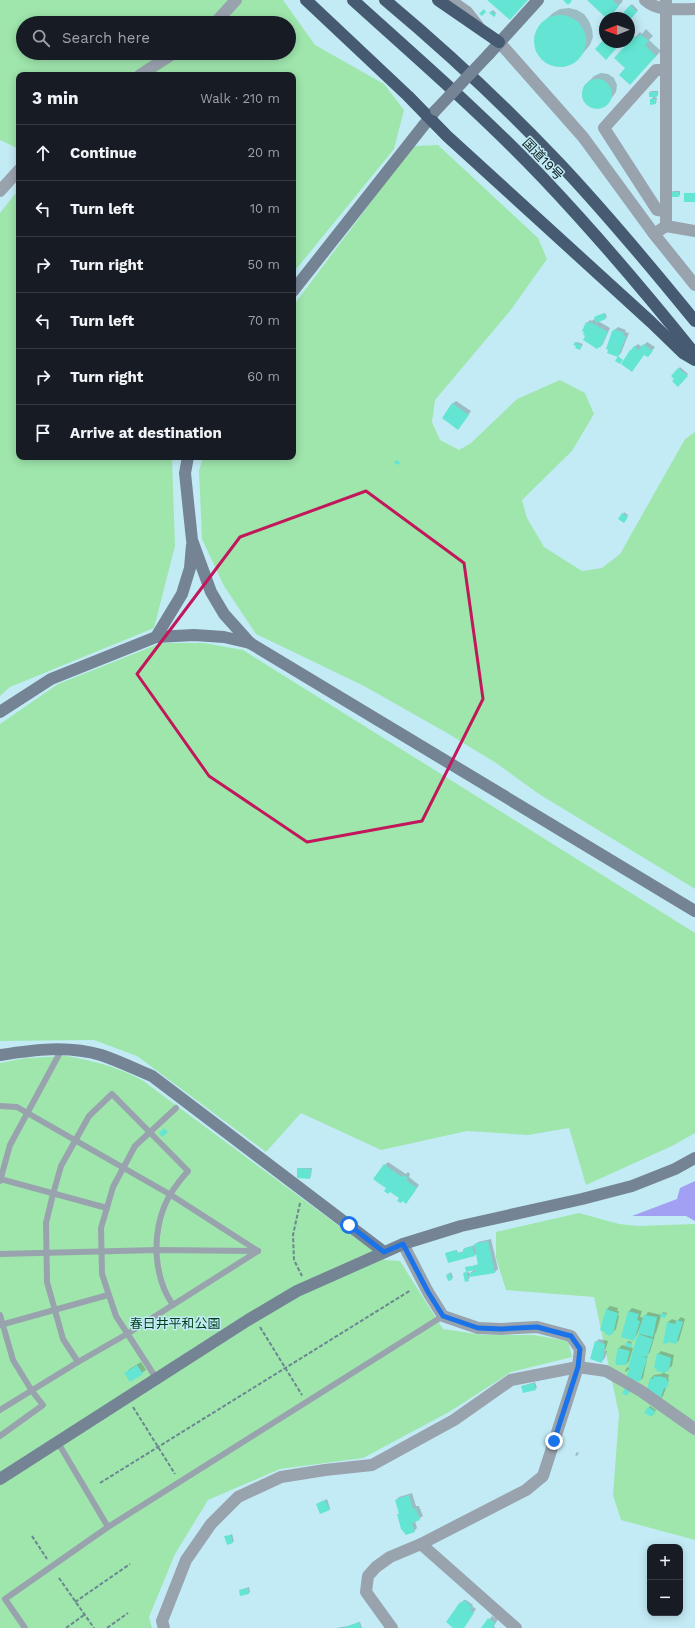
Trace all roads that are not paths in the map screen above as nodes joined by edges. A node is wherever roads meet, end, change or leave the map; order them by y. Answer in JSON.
{"nodes":[{"id":1,"x":236,"y":0,"type":"edge"},
{"id":2,"x":306,"y":0,"type":"edge"},
{"id":3,"x":353,"y":0,"type":"edge"},
{"id":4,"x":386,"y":0,"type":"edge"},
{"id":5,"x":438,"y":0,"type":"edge"},
{"id":6,"x":450,"y":0,"type":"edge"},
{"id":7,"x":538,"y":0,"type":"edge"},
{"id":8,"x":645,"y":0,"type":"edge"},
{"id":9,"x":666,"y":4,"type":"edge"},
{"id":10,"x":695,"y":9,"type":"edge"},
{"id":11,"x":221,"y":16,"type":"edge"},
{"id":12,"x":481,"y":30,"type":"junction"},
{"id":13,"x":499,"y":42,"type":"junction"},
{"id":14,"x":163,"y":60,"type":"edge"},
{"id":15,"x":666,"y":70,"type":"junction"},
{"id":16,"x":145,"y":72,"type":"edge"},
{"id":17,"x":433,"y":115,"type":"junction"},
{"id":18,"x":16,"y":173,"type":"edge"},
{"id":19,"x":0,"y":191,"type":"edge"},
{"id":20,"x":666,"y":211,"type":"junction"},
{"id":21,"x":666,"y":226,"type":"junction"},
{"id":22,"x":695,"y":231,"type":"edge"},
{"id":23,"x":654,"y":234,"type":"junction"},
{"id":24,"x":695,"y":285,"type":"edge"},
{"id":25,"x":296,"y":287,"type":"edge"},
{"id":26,"x":695,"y":321,"type":"edge"},
{"id":27,"x":695,"y":354,"type":"edge"},
{"id":28,"x":695,"y":360,"type":"edge"},
{"id":29,"x":187,"y":460,"type":"edge"},
{"id":30,"x":192,"y":540,"type":"junction"},
{"id":31,"x":156,"y":637,"type":"junction"},
{"id":32,"x":250,"y":643,"type":"junction"},
{"id":33,"x":0,"y":712,"type":"edge"},
{"id":34,"x":695,"y":911,"type":"edge"},
{"id":35,"x":62,"y":1049,"type":"junction"},
{"id":36,"x":0,"y":1054,"type":"edge"},
{"id":37,"x":0,"y":1106,"type":"edge"},
{"id":38,"x":176,"y":1108,"type":"dead end"},
{"id":39,"x":27,"y":1113,"type":"junction"},
{"id":40,"x":151,"y":1132,"type":"junction"},
{"id":41,"x":76,"y":1140,"type":"junction"},
{"id":42,"x":695,"y":1158,"type":"edge"},
{"id":43,"x":125,"y":1167,"type":"junction"},
{"id":44,"x":0,"y":1180,"type":"edge"},
{"id":45,"x":53,"y":1194,"type":"junction"},
{"id":46,"x":171,"y":1195,"type":"junction"},
{"id":47,"x":107,"y":1208,"type":"junction"},
{"id":48,"x":403,"y":1244,"type":"junction"},
{"id":49,"x":157,"y":1250,"type":"junction"},
{"id":50,"x":102,"y":1251,"type":"junction"},
{"id":51,"x":258,"y":1251,"type":"junction"},
{"id":52,"x":384,"y":1252,"type":"junction"},
{"id":53,"x":48,"y":1253,"type":"junction"},
{"id":54,"x":0,"y":1254,"type":"edge"},
{"id":55,"x":108,"y":1295,"type":"junction"},
{"id":56,"x":173,"y":1305,"type":"junction"},
{"id":57,"x":56,"y":1310,"type":"junction"},
{"id":58,"x":0,"y":1315,"type":"edge"},
{"id":59,"x":443,"y":1316,"type":"junction"},
{"id":60,"x":1,"y":1325,"type":"edge"},
{"id":61,"x":127,"y":1334,"type":"junction"},
{"id":62,"x":78,"y":1362,"type":"junction"},
{"id":63,"x":578,"y":1367,"type":"junction"},
{"id":64,"x":156,"y":1378,"type":"junction"},
{"id":65,"x":32,"y":1391,"type":"junction"},
{"id":66,"x":0,"y":1410,"type":"edge"},
{"id":67,"x":695,"y":1429,"type":"edge"},
{"id":68,"x":0,"y":1436,"type":"edge"},
{"id":69,"x":57,"y":1441,"type":"junction"},
{"id":70,"x":0,"y":1479,"type":"edge"},
{"id":71,"x":108,"y":1527,"type":"junction"},
{"id":72,"x":421,"y":1544,"type":"junction"},
{"id":73,"x":25,"y":1628,"type":"edge"},
{"id":74,"x":164,"y":1628,"type":"edge"},
{"id":75,"x":392,"y":1628,"type":"edge"},
{"id":76,"x":516,"y":1628,"type":"edge"}],
"edges":[{"from":1,"to":11,"type":"street"},
{"from":2,"to":17,"type":"highway"},
{"from":3,"to":27,"type":"highway","name":"国道19号"},
{"from":4,"to":26,"type":"highway","name":"国道19号"},
{"from":5,"to":12,"type":"highway"},
{"from":6,"to":12,"type":"street"},
{"from":7,"to":13,"type":"street"},
{"from":8,"to":9,"type":"street"},
{"from":9,"to":10,"type":"street"},
{"from":9,"to":15,"type":"street"},
{"from":12,"to":13,"type":"highway"},
{"from":13,"to":17,"type":"street","bridge":true},
{"from":13,"to":23,"type":"street"},
{"from":14,"to":16,"type":"street"},
{"from":15,"to":20,"type":"street"},
{"from":15,"to":20,"type":"street"},
{"from":17,"to":25,"type":"street"},
{"from":17,"to":28,"type":"highway"},
{"from":18,"to":19,"type":"street"},
{"from":20,"to":21,"type":"street"},
{"from":21,"to":22,"type":"street"},
{"from":21,"to":23,"type":"street"},
{"from":23,"to":24,"type":"street"},
{"from":29,"to":30,"type":"street"},
{"from":30,"to":31,"type":"street"},
{"from":30,"to":32,"type":"street"},
{"from":31,"to":32,"type":"street"},
{"from":31,"to":33,"type":"street"},
{"from":32,"to":34,"type":"street"},
{"from":35,"to":36,"type":"street"},
{"from":35,"to":39,"type":"lane"},
{"from":35,"to":52,"type":"street"},
{"from":37,"to":39,"type":"lane"},
{"from":38,"to":40,"type":"lane"},
{"from":39,"to":41,"type":"lane"},
{"from":39,"to":44,"type":"lane"},
{"from":40,"to":41,"type":"lane"},
{"from":40,"to":43,"type":"lane"},
{"from":40,"to":46,"type":"lane"},
{"from":41,"to":43,"type":"lane"},
{"from":41,"to":45,"type":"lane"},
{"from":42,"to":48,"type":"street"},
{"from":43,"to":46,"type":"lane"},
{"from":43,"to":47,"type":"lane"},
{"from":44,"to":45,"type":"lane"},
{"from":45,"to":47,"type":"lane"},
{"from":45,"to":53,"type":"lane"},
{"from":46,"to":49,"type":"lane"},
{"from":46,"to":51,"type":"lane"},
{"from":47,"to":50,"type":"lane"},
{"from":48,"to":52,"type":"street"},
{"from":48,"to":59,"type":"street"},
{"from":49,"to":50,"type":"lane"},
{"from":49,"to":51,"type":"lane"},
{"from":49,"to":56,"type":"lane"},
{"from":50,"to":53,"type":"lane"},
{"from":50,"to":55,"type":"lane"},
{"from":51,"to":56,"type":"lane"},
{"from":52,"to":64,"type":"street"},
{"from":53,"to":54,"type":"lane"},
{"from":53,"to":57,"type":"lane"},
{"from":55,"to":57,"type":"lane"},
{"from":55,"to":61,"type":"lane"},
{"from":56,"to":61,"type":"lane"},
{"from":57,"to":60,"type":"lane"},
{"from":57,"to":62,"type":"lane"},
{"from":58,"to":60,"type":"lane"},
{"from":59,"to":63,"type":"street"},
{"from":59,"to":71,"type":"lane"},
{"from":60,"to":65,"type":"lane"},
{"from":61,"to":62,"type":"lane"},
{"from":61,"to":64,"type":"lane"},
{"from":62,"to":65,"type":"lane"},
{"from":63,"to":67,"type":"street"},
{"from":63,"to":72,"type":"street"},
{"from":63,"to":74,"type":"street"},
{"from":64,"to":69,"type":"street"},
{"from":65,"to":66,"type":"lane"},
{"from":65,"to":68,"type":"lane"},
{"from":69,"to":70,"type":"street"},
{"from":69,"to":71,"type":"lane"},
{"from":71,"to":73,"type":"lane"},
{"from":72,"to":75,"type":"street"},
{"from":72,"to":76,"type":"street"}]}
